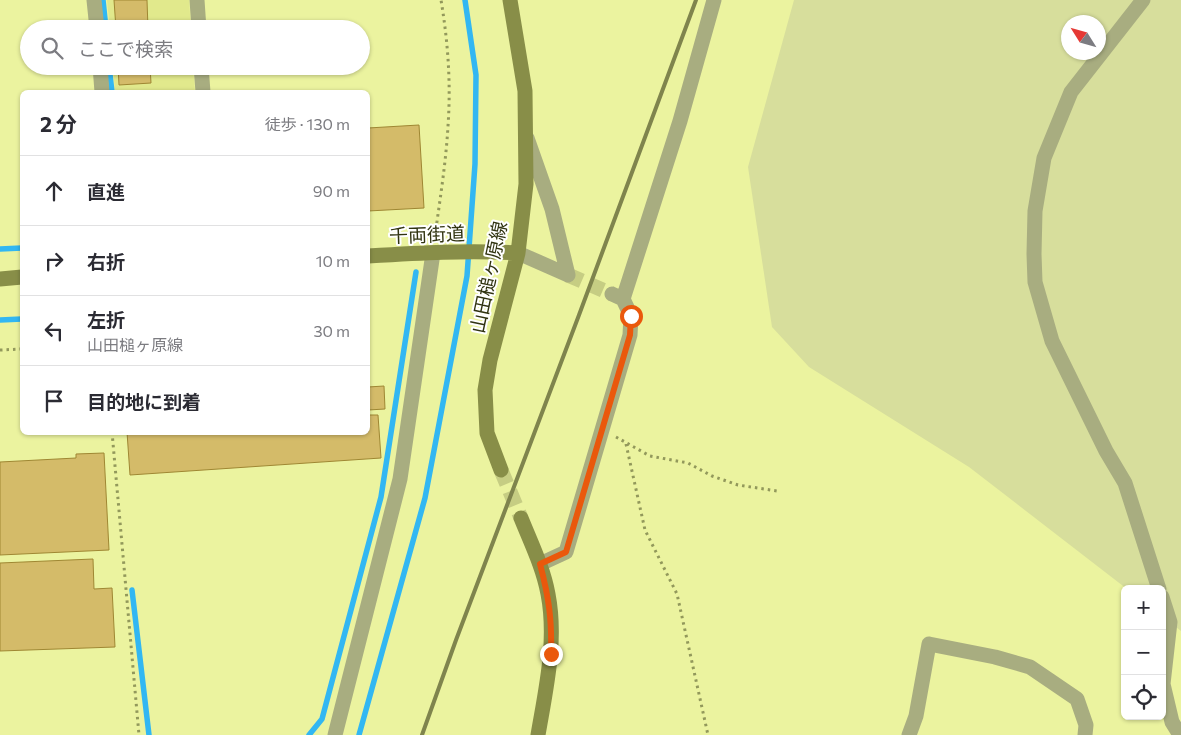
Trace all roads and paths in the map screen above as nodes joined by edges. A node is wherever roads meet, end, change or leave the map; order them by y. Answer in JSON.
{"nodes":[{"id":1,"x":94,"y":0,"type":"edge"},
{"id":2,"x":197,"y":0,"type":"edge"},
{"id":3,"x":441,"y":0,"type":"edge"},
{"id":4,"x":510,"y":0,"type":"edge"},
{"id":5,"x":714,"y":0,"type":"edge"},
{"id":6,"x":1143,"y":0,"type":"edge"},
{"id":7,"x":96,"y":20,"type":"edge"},
{"id":8,"x":198,"y":20,"type":"edge"},
{"id":9,"x":101,"y":75,"type":"edge"},
{"id":10,"x":202,"y":75,"type":"edge"},
{"id":11,"x":102,"y":90,"type":"edge"},
{"id":12,"x":203,"y":90,"type":"edge"},
{"id":13,"x":525,"y":134,"type":"junction"},
{"id":14,"x":439,"y":252,"type":"junction"},
{"id":15,"x":518,"y":253,"type":"junction"},
{"id":16,"x":370,"y":256,"type":"edge"},
{"id":17,"x":20,"y":277,"type":"edge"},
{"id":18,"x":0,"y":279,"type":"edge"},
{"id":19,"x":20,"y":349,"type":"edge"},
{"id":20,"x":0,"y":350,"type":"edge"},
{"id":21,"x":602,"y":429,"type":"junction"},
{"id":22,"x":112,"y":435,"type":"edge"},
{"id":23,"x":626,"y":444,"type":"junction"},
{"id":24,"x":501,"y":470,"type":"tunnel mouth"},
{"id":25,"x":777,"y":491,"type":"dead end"},
{"id":26,"x":520,"y":518,"type":"tunnel mouth"},
{"id":27,"x":540,"y":564,"type":"junction"},
{"id":28,"x":1159,"y":585,"type":"edge"},
{"id":29,"x":1166,"y":610,"type":"edge"},
{"id":30,"x":139,"y":735,"type":"edge"},
{"id":31,"x":335,"y":735,"type":"edge"},
{"id":32,"x":538,"y":735,"type":"edge"},
{"id":33,"x":708,"y":735,"type":"edge"},
{"id":34,"x":909,"y":735,"type":"edge"},
{"id":35,"x":1085,"y":735,"type":"edge"},
{"id":36,"x":1180,"y":735,"type":"edge"}],
"edges":[{"from":1,"to":7,"type":"street"},
{"from":2,"to":8,"type":"street"},
{"from":3,"to":14,"type":"path"},
{"from":4,"to":13,"type":"main road","name":"山田槌ヶ原線"},
{"from":5,"to":21,"type":"street"},
{"from":6,"to":28,"type":"street"},
{"from":9,"to":11,"type":"street"},
{"from":10,"to":12,"type":"street"},
{"from":13,"to":15,"type":"main road","name":"山田槌ヶ原線"},
{"from":13,"to":15,"type":"street"},
{"from":14,"to":15,"type":"main road","name":"千両街道"},
{"from":14,"to":16,"type":"main road","name":"千両街道"},
{"from":14,"to":31,"type":"street"},
{"from":15,"to":24,"type":"main road","name":"山田槌ヶ原線"},
{"from":17,"to":18,"type":"main road"},
{"from":19,"to":20,"type":"path"},
{"from":21,"to":23,"type":"path"},
{"from":21,"to":27,"type":"street"},
{"from":22,"to":30,"type":"path"},
{"from":23,"to":25,"type":"path"},
{"from":23,"to":33,"type":"path"},
{"from":26,"to":27,"type":"main road"},
{"from":27,"to":32,"type":"main road"},
{"from":29,"to":36,"type":"street"},
{"from":34,"to":35,"type":"street"}]}
